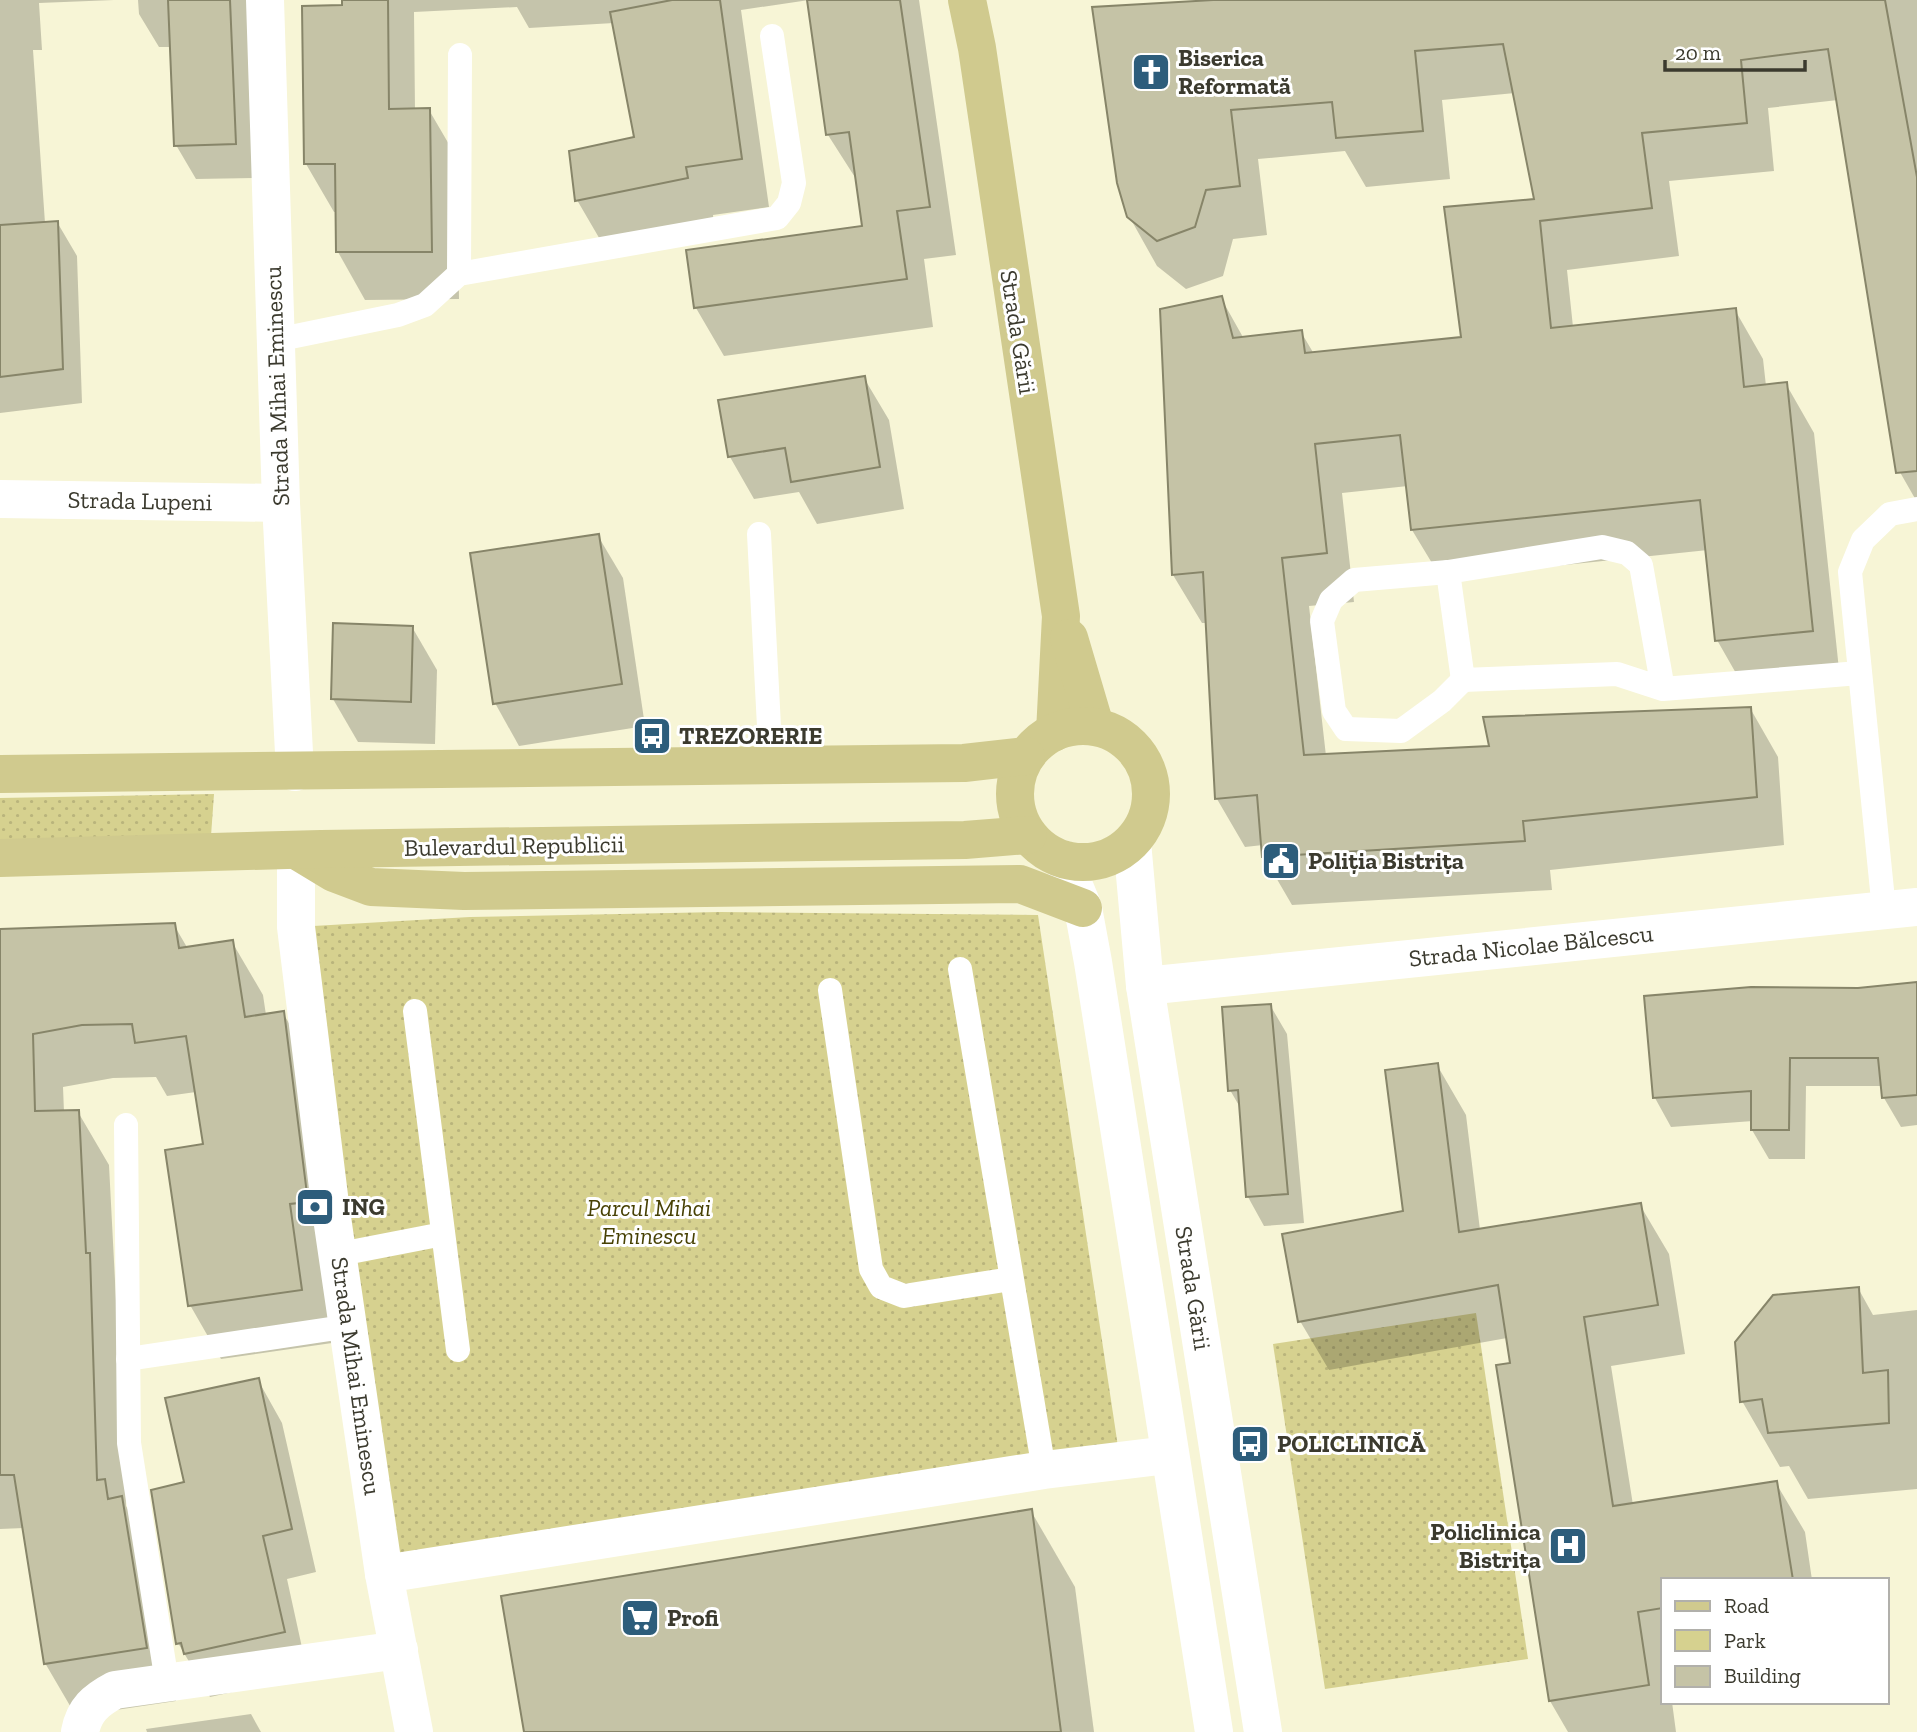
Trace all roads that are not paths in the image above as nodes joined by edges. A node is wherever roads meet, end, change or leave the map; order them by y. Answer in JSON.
{"nodes":[{"id":1,"x":265,"y":0,"type":"edge"},
{"id":2,"x":967,"y":0,"type":"edge"},
{"id":3,"x":985,"y":0,"type":"edge"},
{"id":4,"x":772,"y":36,"type":"dead end"},
{"id":5,"x":977,"y":48,"type":"junction"},
{"id":6,"x":460,"y":55,"type":"dead end"},
{"id":7,"x":459,"y":274,"type":"junction"},
{"id":8,"x":276,"y":340,"type":"junction"},
{"id":9,"x":0,"y":499,"type":"edge"},
{"id":10,"x":281,"y":503,"type":"junction"},
{"id":11,"x":1917,"y":509,"type":"edge"},
{"id":12,"x":758,"y":534,"type":"dead end"},
{"id":13,"x":1448,"y":572,"type":"junction"},
{"id":14,"x":1061,"y":616,"type":"junction"},
{"id":15,"x":1859,"y":673,"type":"junction"},
{"id":16,"x":1463,"y":680,"type":"junction"},
{"id":17,"x":1663,"y":689,"type":"junction"},
{"id":18,"x":1095,"y":726,"type":"junction"},
{"id":19,"x":1055,"y":732,"type":"junction"},
{"id":20,"x":1026,"y":757,"type":"junction"},
{"id":21,"x":771,"y":765,"type":"junction"},
{"id":22,"x":295,"y":772,"type":"junction"},
{"id":23,"x":0,"y":774,"type":"edge"},
{"id":24,"x":1028,"y":835,"type":"junction"},
{"id":25,"x":1132,"y":842,"type":"junction"},
{"id":26,"x":296,"y":850,"type":"junction"},
{"id":27,"x":0,"y":858,"type":"edge"},
{"id":28,"x":1063,"y":859,"type":"junction"},
{"id":29,"x":1083,"y":908,"type":"junction"},
{"id":30,"x":1900,"y":909,"type":"edge"},
{"id":31,"x":960,"y":969,"type":"dead end"},
{"id":32,"x":1145,"y":986,"type":"junction"},
{"id":33,"x":830,"y":990,"type":"dead end"},
{"id":34,"x":415,"y":1011,"type":"dead end"},
{"id":35,"x":126,"y":1125,"type":"dead end"},
{"id":36,"x":443,"y":1234,"type":"junction"},
{"id":37,"x":340,"y":1254,"type":"junction"},
{"id":38,"x":1011,"y":1279,"type":"junction"},
{"id":39,"x":350,"y":1326,"type":"junction"},
{"id":40,"x":458,"y":1350,"type":"dead end"},
{"id":41,"x":128,"y":1359,"type":"junction"},
{"id":42,"x":1168,"y":1455,"type":"junction"},
{"id":43,"x":1044,"y":1470,"type":"junction"},
{"id":44,"x":384,"y":1574,"type":"junction"},
{"id":45,"x":398,"y":1650,"type":"junction"},
{"id":46,"x":167,"y":1682,"type":"junction"},
{"id":47,"x":80,"y":1732,"type":"edge"},
{"id":48,"x":414,"y":1732,"type":"edge"},
{"id":49,"x":1214,"y":1732,"type":"edge"},
{"id":50,"x":1263,"y":1732,"type":"edge"}],
"edges":[{"from":1,"to":8,"type":"street","name":"Strada Mihai Eminescu"},
{"from":2,"to":5,"type":"main road","name":"Strada Gării"},
{"from":3,"to":5,"type":"main road","name":"Strada Gării"},
{"from":4,"to":7,"type":"lane"},
{"from":5,"to":14,"type":"main road","name":"Strada Gării"},
{"from":6,"to":7,"type":"lane"},
{"from":7,"to":8,"type":"lane"},
{"from":8,"to":10,"type":"street","name":"Strada Mihai Eminescu"},
{"from":9,"to":10,"type":"street","name":"Strada Lupeni"},
{"from":10,"to":22,"type":"street","name":"Strada Mihai Eminescu"},
{"from":11,"to":15,"type":"lane"},
{"from":12,"to":21,"type":"lane"},
{"from":13,"to":16,"type":"lane"},
{"from":13,"to":16,"type":"lane"},
{"from":13,"to":17,"type":"lane"},
{"from":14,"to":18,"type":"main road","name":"Strada Gării"},
{"from":14,"to":19,"type":"main road","name":"Strada Gării"},
{"from":15,"to":17,"type":"lane"},
{"from":15,"to":30,"type":"lane"},
{"from":16,"to":17,"type":"lane"},
{"from":18,"to":19,"type":"main road"},
{"from":18,"to":25,"type":"main road"},
{"from":19,"to":20,"type":"main road"},
{"from":20,"to":21,"type":"main road"},
{"from":20,"to":24,"type":"main road"},
{"from":21,"to":22,"type":"main road"},
{"from":22,"to":23,"type":"main road"},
{"from":24,"to":26,"type":"main road","name":"Bulevardul Republicii"},
{"from":24,"to":28,"type":"main road"},
{"from":25,"to":28,"type":"main road"},
{"from":25,"to":32,"type":"street","name":"Strada Gării"},
{"from":26,"to":27,"type":"main road","name":"Bulevardul Republicii"},
{"from":26,"to":29,"type":"main road"},
{"from":26,"to":37,"type":"street","name":"Strada Mihai Eminescu"},
{"from":28,"to":29,"type":"street","name":"Strada Gării"},
{"from":29,"to":42,"type":"street","name":"Strada Gării"},
{"from":30,"to":32,"type":"street","name":"Strada Nicolae Bălcescu"},
{"from":31,"to":38,"type":"lane"},
{"from":32,"to":50,"type":"street","name":"Strada Gării"},
{"from":33,"to":38,"type":"lane"},
{"from":34,"to":36,"type":"lane"},
{"from":35,"to":41,"type":"lane"},
{"from":36,"to":37,"type":"lane"},
{"from":36,"to":40,"type":"lane"},
{"from":37,"to":39,"type":"street","name":"Strada Mihai Eminescu"},
{"from":38,"to":43,"type":"lane"},
{"from":39,"to":41,"type":"lane"},
{"from":39,"to":44,"type":"street","name":"Strada Mihai Eminescu"},
{"from":41,"to":46,"type":"lane"},
{"from":42,"to":43,"type":"street"},
{"from":42,"to":49,"type":"street","name":"Strada Gării"},
{"from":43,"to":44,"type":"street"},
{"from":44,"to":45,"type":"street","name":"Strada Mihai Eminescu"},
{"from":45,"to":46,"type":"street"},
{"from":45,"to":48,"type":"street","name":"Strada Mihai Eminescu"},
{"from":46,"to":47,"type":"street"}]}
